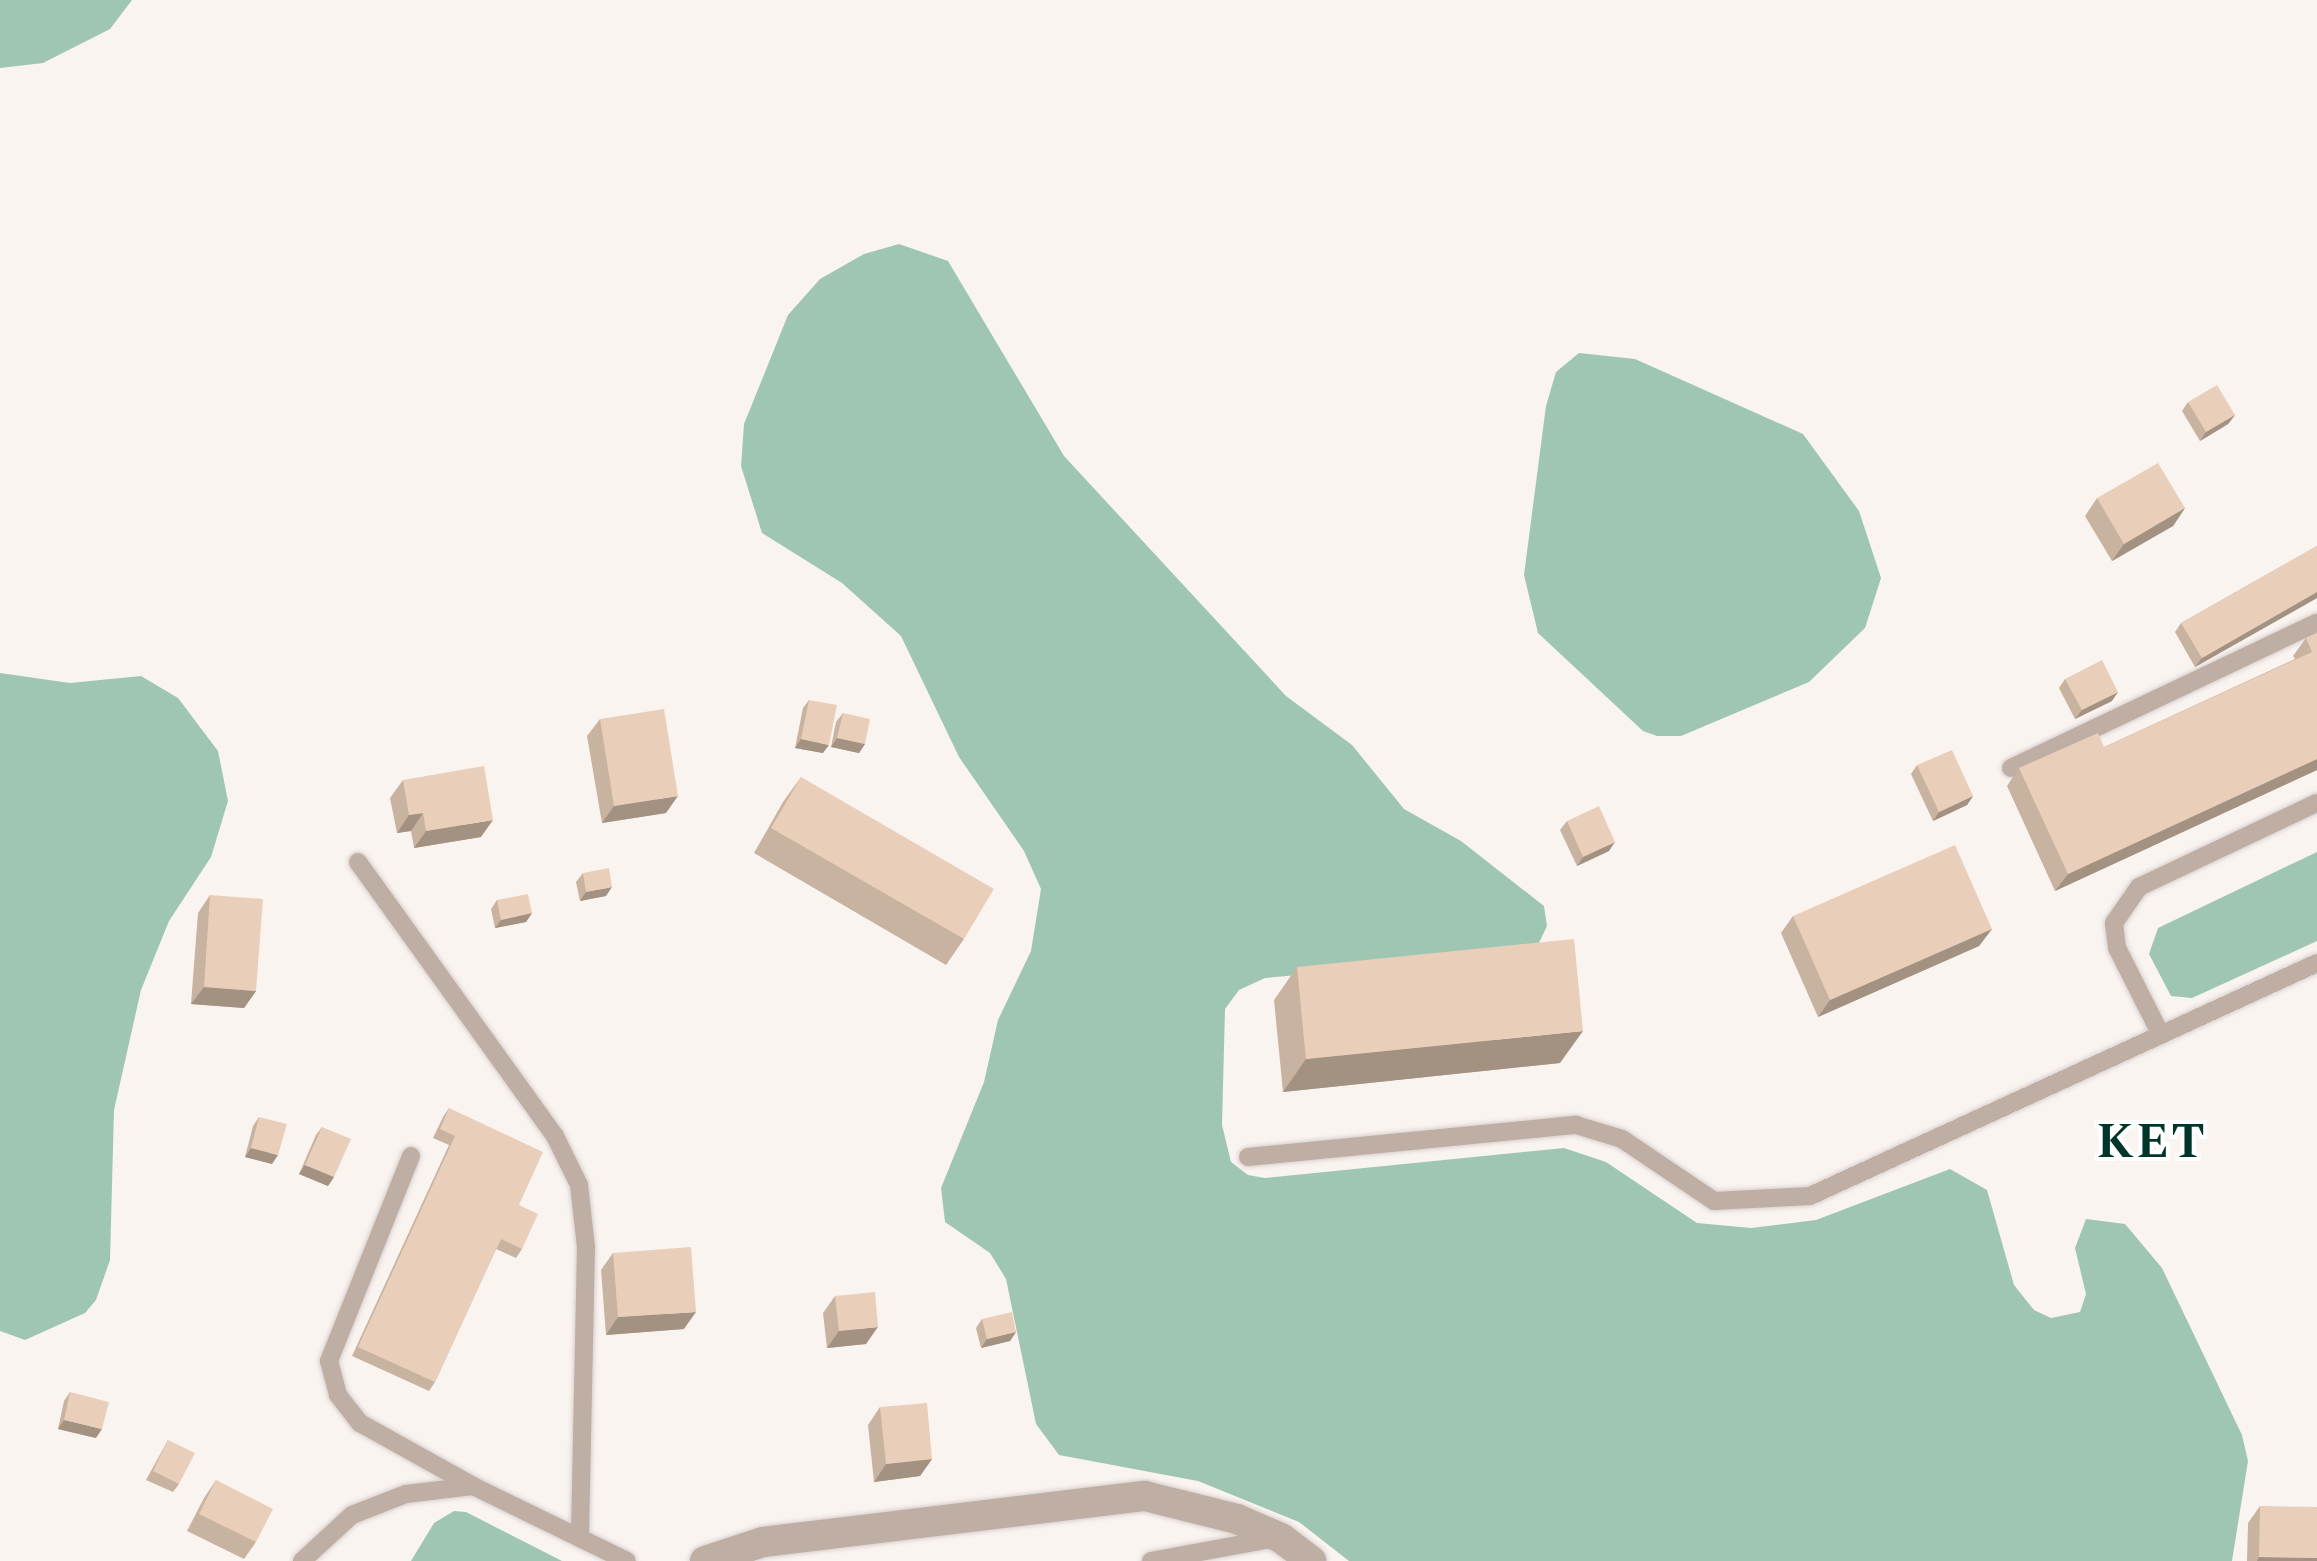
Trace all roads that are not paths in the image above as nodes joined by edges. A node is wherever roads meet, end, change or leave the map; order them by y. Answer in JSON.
{"nodes":[{"id":1,"x":2317,"y":623,"type":"edge"},
{"id":2,"x":2011,"y":768,"type":"dead end"},
{"id":3,"x":2317,"y":803,"type":"edge"},
{"id":4,"x":358,"y":862,"type":"dead end"},
{"id":5,"x":2317,"y":963,"type":"edge"},
{"id":6,"x":2161,"y":1035,"type":"junction"},
{"id":7,"x":411,"y":1156,"type":"dead end"},
{"id":8,"x":1248,"y":1157,"type":"dead end"},
{"id":9,"x":473,"y":1486,"type":"junction"},
{"id":10,"x":580,"y":1538,"type":"junction"},
{"id":11,"x":1281,"y":1538,"type":"junction"},
{"id":12,"x":302,"y":1561,"type":"edge"},
{"id":13,"x":627,"y":1561,"type":"edge"},
{"id":14,"x":705,"y":1561,"type":"edge"},
{"id":15,"x":1151,"y":1561,"type":"edge"},
{"id":16,"x":1311,"y":1561,"type":"edge"}],
"edges":[{"from":1,"to":2,"type":"lane"},
{"from":3,"to":6,"type":"lane"},
{"from":4,"to":10,"type":"lane"},
{"from":5,"to":6,"type":"lane"},
{"from":6,"to":8,"type":"lane"},
{"from":7,"to":9,"type":"lane"},
{"from":9,"to":10,"type":"lane"},
{"from":9,"to":12,"type":"lane"},
{"from":10,"to":13,"type":"lane"},
{"from":11,"to":14,"type":"street"},
{"from":11,"to":15,"type":"lane"},
{"from":11,"to":16,"type":"street"}]}
